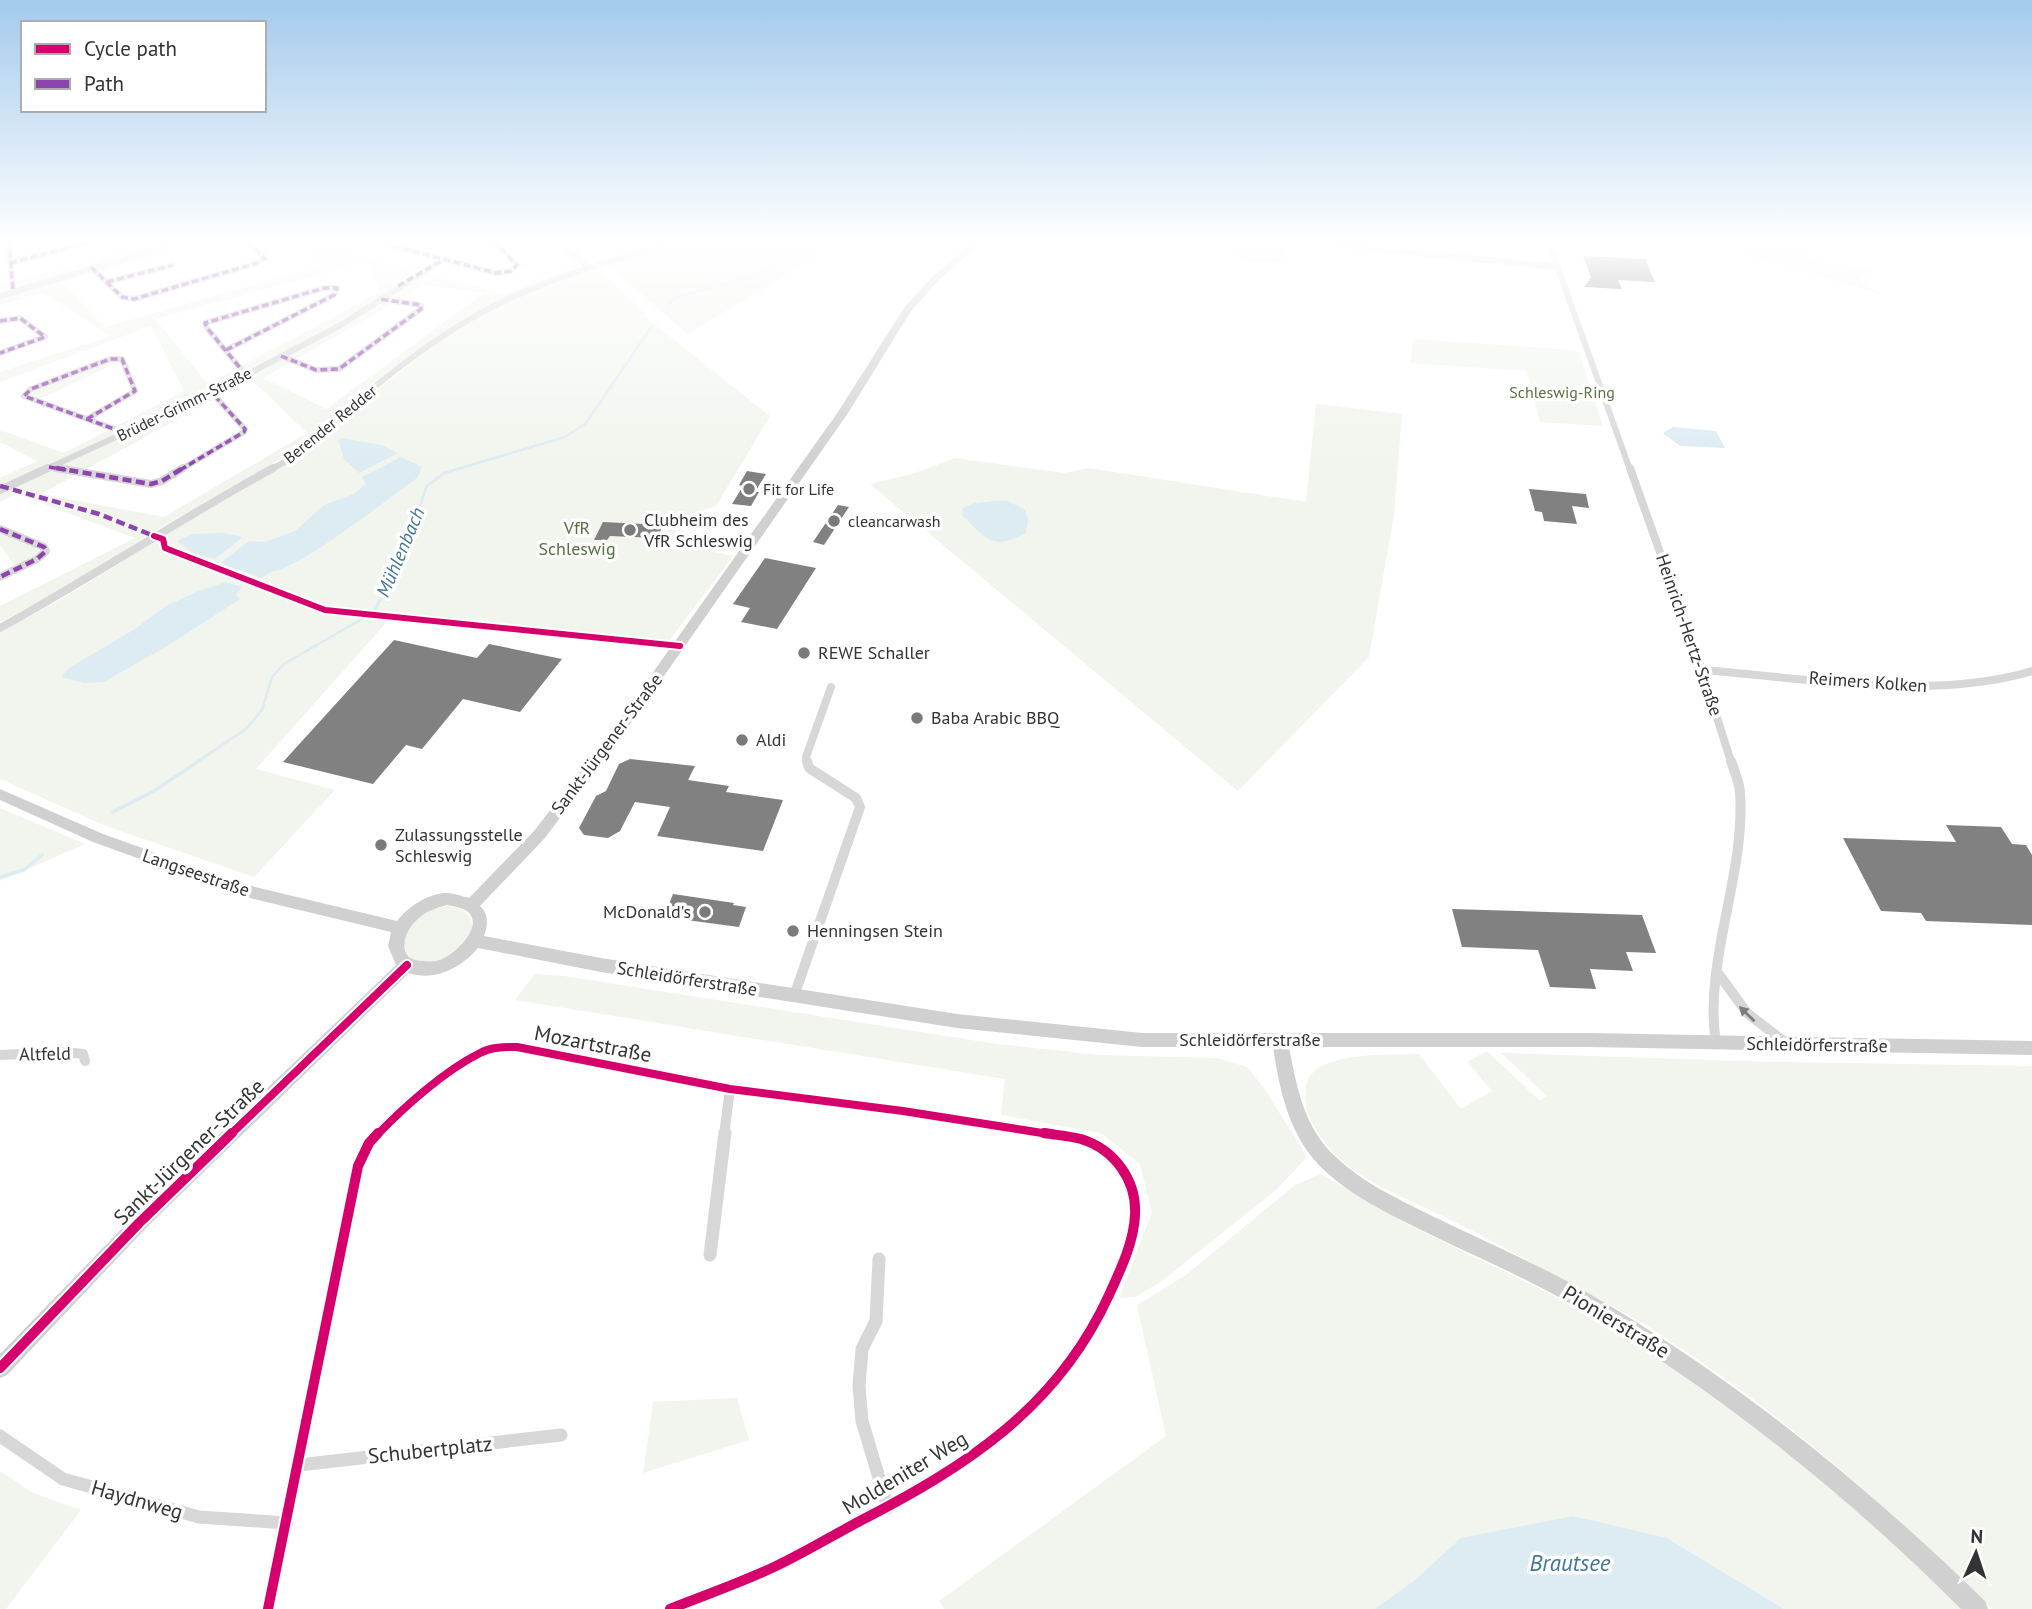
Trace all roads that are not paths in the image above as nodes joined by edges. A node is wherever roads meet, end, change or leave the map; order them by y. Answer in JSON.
{"nodes":[{"id":1,"x":232,"y":315,"type":"edge"},
{"id":2,"x":295,"y":315,"type":"edge"},
{"id":3,"x":356,"y":315,"type":"edge"},
{"id":4,"x":413,"y":315,"type":"edge"},
{"id":5,"x":479,"y":315,"type":"edge"},
{"id":6,"x":904,"y":315,"type":"edge"},
{"id":7,"x":1575,"y":315,"type":"edge"},
{"id":8,"x":0,"y":321,"type":"edge"},
{"id":9,"x":226,"y":350,"type":"junction"},
{"id":10,"x":0,"y":353,"type":"edge"},
{"id":11,"x":281,"y":356,"type":"junction"},
{"id":12,"x":246,"y":374,"type":"junction"},
{"id":13,"x":212,"y":393,"type":"junction"},
{"id":14,"x":87,"y":419,"type":"junction"},
{"id":15,"x":125,"y":433,"type":"junction"},
{"id":16,"x":49,"y":467,"type":"junction"},
{"id":17,"x":1,"y":488,"type":"edge"},
{"id":18,"x":0,"y":529,"type":"edge"},
{"id":19,"x":0,"y":577,"type":"edge"},
{"id":20,"x":0,"y":628,"type":"edge"},
{"id":21,"x":1702,"y":670,"type":"junction"},
{"id":22,"x":2032,"y":671,"type":"edge"},
{"id":23,"x":831,"y":688,"type":"dead end"},
{"id":24,"x":0,"y":794,"type":"edge"},
{"id":25,"x":471,"y":905,"type":"junction"},
{"id":26,"x":400,"y":928,"type":"junction"},
{"id":27,"x":476,"y":940,"type":"junction"},
{"id":28,"x":407,"y":965,"type":"junction"},
{"id":29,"x":1717,"y":972,"type":"junction"},
{"id":30,"x":794,"y":996,"type":"junction"},
{"id":31,"x":1280,"y":1041,"type":"junction"},
{"id":32,"x":1717,"y":1043,"type":"junction"},
{"id":33,"x":1789,"y":1045,"type":"junction"},
{"id":34,"x":2032,"y":1048,"type":"edge"},
{"id":35,"x":0,"y":1055,"type":"edge"},
{"id":36,"x":85,"y":1061,"type":"dead end"},
{"id":37,"x":730,"y":1089,"type":"junction"},
{"id":38,"x":710,"y":1255,"type":"dead end"},
{"id":39,"x":879,"y":1259,"type":"dead end"},
{"id":40,"x":1124,"y":1263,"type":"joint"},
{"id":41,"x":0,"y":1368,"type":"edge"},
{"id":42,"x":561,"y":1435,"type":"dead end"},
{"id":43,"x":0,"y":1436,"type":"edge"},
{"id":44,"x":299,"y":1465,"type":"junction"},
{"id":45,"x":888,"y":1508,"type":"junction"},
{"id":46,"x":287,"y":1523,"type":"junction"},
{"id":47,"x":268,"y":1609,"type":"edge"},
{"id":48,"x":670,"y":1609,"type":"edge"},
{"id":49,"x":1977,"y":1609,"type":"edge"}],
"edges":[{"from":1,"to":9,"type":"street"},
{"from":2,"to":9,"type":"street"},
{"from":3,"to":11,"type":"street","name":"Brüder-Grimm-Straße"},
{"from":4,"to":11,"type":"street"},
{"from":5,"to":20,"type":"street","name":"Berender Redder"},
{"from":6,"to":25,"type":"street","name":"Sankt-Jürgener-Straße"},
{"from":7,"to":21,"type":"street","name":"Heinrich-Hertz-Straße"},
{"from":8,"to":10,"type":"street"},
{"from":9,"to":12,"type":"street"},
{"from":11,"to":12,"type":"street","name":"Brüder-Grimm-Straße"},
{"from":12,"to":13,"type":"street","name":"Brüder-Grimm-Straße"},
{"from":13,"to":15,"type":"street","name":"Brüder-Grimm-Straße"},
{"from":13,"to":16,"type":"street"},
{"from":14,"to":14,"type":"street"},
{"from":14,"to":15,"type":"street"},
{"from":15,"to":16,"type":"street","name":"Brüder-Grimm-Straße"},
{"from":16,"to":17,"type":"street","name":"Brüder-Grimm-Straße"},
{"from":18,"to":19,"type":"street"},
{"from":21,"to":22,"type":"street","name":"Reimers Kolken"},
{"from":21,"to":29,"type":"street","name":"Heinrich-Hertz-Straße"},
{"from":23,"to":30,"type":"street"},
{"from":24,"to":26,"type":"street","name":"Langseestraße"},
{"from":25,"to":26,"type":"street"},
{"from":25,"to":27,"type":"street"},
{"from":26,"to":28,"type":"street"},
{"from":27,"to":28,"type":"street"},
{"from":27,"to":30,"type":"street","name":"Schleidörferstraße"},
{"from":28,"to":41,"type":"street","name":"Sankt-Jürgener-Straße"},
{"from":29,"to":32,"type":"street","name":"Heinrich-Hertz-Straße"},
{"from":33,"to":29,"type":"street","one_way":true},
{"from":30,"to":31,"type":"street","name":"Schleidörferstraße"},
{"from":31,"to":32,"type":"street","name":"Schleidörferstraße"},
{"from":31,"to":49,"type":"street","name":"Pionierstraße"},
{"from":32,"to":33,"type":"street","name":"Schleidörferstraße"},
{"from":33,"to":34,"type":"street","name":"Schleidörferstraße"},
{"from":35,"to":36,"type":"street","name":"Altfeld"},
{"from":37,"to":38,"type":"street"},
{"from":37,"to":40,"type":"street","name":"Mozartstraße"},
{"from":37,"to":44,"type":"street","name":"Mozartstraße"},
{"from":39,"to":45,"type":"street"},
{"from":40,"to":45,"type":"street","name":"Moldeniter Weg"},
{"from":42,"to":44,"type":"street","name":"Schubertplatz"},
{"from":43,"to":46,"type":"street","name":"Haydnweg"},
{"from":44,"to":46,"type":"street","name":"Mozartstraße"},
{"from":45,"to":48,"type":"street","name":"Moldeniter Weg"},
{"from":46,"to":47,"type":"street","name":"Mozartstraße"}]}
